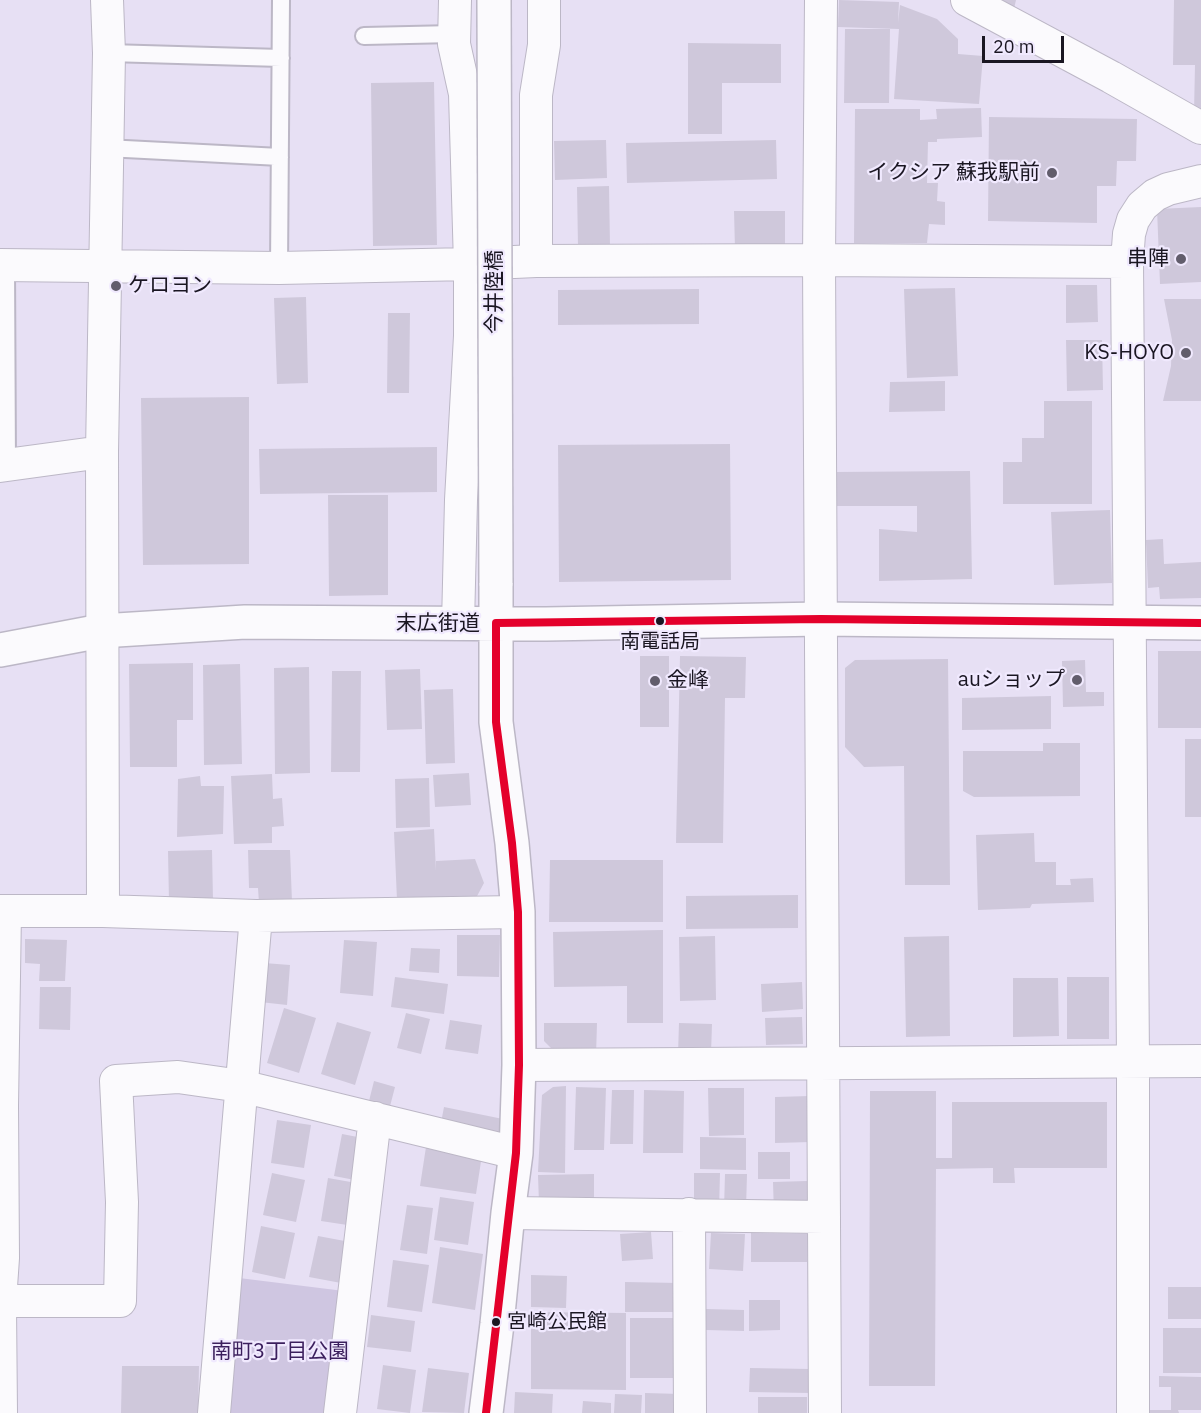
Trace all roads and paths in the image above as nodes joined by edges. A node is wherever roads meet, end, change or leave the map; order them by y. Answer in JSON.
{"nodes":[{"id":1,"x":107,"y":0,"type":"edge"},
{"id":2,"x":281,"y":0,"type":"edge"},
{"id":3,"x":455,"y":0,"type":"edge"},
{"id":4,"x":494,"y":0,"type":"edge"},
{"id":5,"x":544,"y":0,"type":"edge"},
{"id":6,"x":821,"y":0,"type":"edge"},
{"id":7,"x":967,"y":0,"type":"edge"},
{"id":8,"x":454,"y":34,"type":"junction"},
{"id":9,"x":364,"y":36,"type":"dead end"},
{"id":10,"x":109,"y":53,"type":"junction"},
{"id":11,"x":281,"y":58,"type":"junction"},
{"id":12,"x":1201,"y":128,"type":"edge"},
{"id":13,"x":106,"y":148,"type":"junction"},
{"id":14,"x":280,"y":157,"type":"junction"},
{"id":15,"x":1201,"y":181,"type":"edge"},
{"id":16,"x":819,"y":260,"type":"junction"},
{"id":17,"x":536,"y":261,"type":"junction"},
{"id":18,"x":1127,"y":262,"type":"junction"},
{"id":19,"x":470,"y":264,"type":"junction"},
{"id":20,"x":3,"y":265,"type":"edge"},
{"id":21,"x":105,"y":266,"type":"junction"},
{"id":22,"x":279,"y":268,"type":"junction"},
{"id":23,"x":102,"y":452,"type":"junction"},
{"id":24,"x":3,"y":466,"type":"edge"},
{"id":25,"x":821,"y":619,"type":"junction"},
{"id":26,"x":1129,"y":621,"type":"junction"},
{"id":27,"x":1201,"y":623,"type":"edge"},
{"id":28,"x":458,"y":624,"type":"junction"},
{"id":29,"x":496,"y":624,"type":"junction"},
{"id":30,"x":101,"y":631,"type":"junction"},
{"id":31,"x":0,"y":650,"type":"edge"},
{"id":32,"x":3,"y":911,"type":"edge"},
{"id":33,"x":103,"y":911,"type":"junction"},
{"id":34,"x":518,"y":912,"type":"junction"},
{"id":35,"x":256,"y":915,"type":"junction"},
{"id":36,"x":1201,"y":1060,"type":"edge"},
{"id":37,"x":1133,"y":1061,"type":"junction"},
{"id":38,"x":823,"y":1063,"type":"junction"},
{"id":39,"x":519,"y":1065,"type":"junction"},
{"id":40,"x":241,"y":1086,"type":"junction"},
{"id":41,"x":1,"y":1106,"type":"edge"},
{"id":42,"x":375,"y":1118,"type":"junction"},
{"id":43,"x":516,"y":1153,"type":"junction"},
{"id":44,"x":508,"y":1214,"type":"junction"},
{"id":45,"x":689,"y":1214,"type":"junction"},
{"id":46,"x":824,"y":1217,"type":"junction"},
{"id":47,"x":2,"y":1258,"type":"edge"},
{"id":48,"x":0,"y":1301,"type":"edge"},
{"id":49,"x":0,"y":1307,"type":"edge"},
{"id":50,"x":1,"y":1413,"type":"edge"},
{"id":51,"x":214,"y":1413,"type":"edge"},
{"id":52,"x":340,"y":1413,"type":"edge"},
{"id":53,"x":486,"y":1413,"type":"edge"},
{"id":54,"x":690,"y":1413,"type":"edge"},
{"id":55,"x":825,"y":1413,"type":"edge"},
{"id":56,"x":1133,"y":1413,"type":"edge"}],
"edges":[{"from":1,"to":10,"type":"street"},
{"from":2,"to":11,"type":"lane"},
{"from":3,"to":8,"type":"street"},
{"from":4,"to":29,"type":"street","name":"今井陸橋","bridge":true},
{"from":5,"to":17,"type":"street"},
{"from":6,"to":16,"type":"street"},
{"from":7,"to":12,"type":"street"},
{"from":8,"to":9,"type":"lane"},
{"from":8,"to":19,"type":"street"},
{"from":10,"to":11,"type":"lane"},
{"from":10,"to":13,"type":"street"},
{"from":11,"to":14,"type":"lane"},
{"from":13,"to":14,"type":"lane"},
{"from":13,"to":21,"type":"street"},
{"from":14,"to":22,"type":"lane"},
{"from":15,"to":18,"type":"street"},
{"from":16,"to":17,"type":"street"},
{"from":16,"to":18,"type":"street"},
{"from":16,"to":25,"type":"street"},
{"from":17,"to":19,"type":"street"},
{"from":18,"to":26,"type":"street"},
{"from":19,"to":22,"type":"street"},
{"from":19,"to":28,"type":"street"},
{"from":20,"to":21,"type":"street"},
{"from":20,"to":24,"type":"lane"},
{"from":21,"to":22,"type":"street"},
{"from":21,"to":23,"type":"street"},
{"from":23,"to":24,"type":"street"},
{"from":23,"to":30,"type":"street"},
{"from":25,"to":26,"type":"street","name":"末広街道"},
{"from":25,"to":29,"type":"street","name":"末広街道"},
{"from":25,"to":38,"type":"street"},
{"from":26,"to":27,"type":"street","name":"末広街道"},
{"from":26,"to":37,"type":"street"},
{"from":28,"to":29,"type":"street","name":"末広街道"},
{"from":28,"to":30,"type":"street","name":"末広街道"},
{"from":29,"to":34,"type":"street","name":"今井陸橋"},
{"from":30,"to":31,"type":"street","name":"末広街道"},
{"from":30,"to":33,"type":"street"},
{"from":32,"to":33,"type":"street"},
{"from":32,"to":41,"type":"street"},
{"from":33,"to":35,"type":"street"},
{"from":34,"to":35,"type":"street"},
{"from":34,"to":39,"type":"street","name":"今井陸橋"},
{"from":35,"to":40,"type":"street"},
{"from":36,"to":37,"type":"street"},
{"from":37,"to":38,"type":"street"},
{"from":37,"to":56,"type":"street"},
{"from":38,"to":39,"type":"street"},
{"from":38,"to":46,"type":"street"},
{"from":39,"to":43,"type":"street","name":"今井陸橋"},
{"from":40,"to":42,"type":"street"},
{"from":40,"to":48,"type":"street"},
{"from":40,"to":51,"type":"street"},
{"from":41,"to":47,"type":"street"},
{"from":42,"to":43,"type":"street"},
{"from":42,"to":52,"type":"street"},
{"from":43,"to":44,"type":"street","name":"今井陸橋"},
{"from":44,"to":45,"type":"street"},
{"from":44,"to":53,"type":"street","name":"今井陸橋"},
{"from":45,"to":46,"type":"street"},
{"from":45,"to":54,"type":"street"},
{"from":46,"to":55,"type":"street"},
{"from":47,"to":48,"type":"street"},
{"from":49,"to":50,"type":"street"}]}
